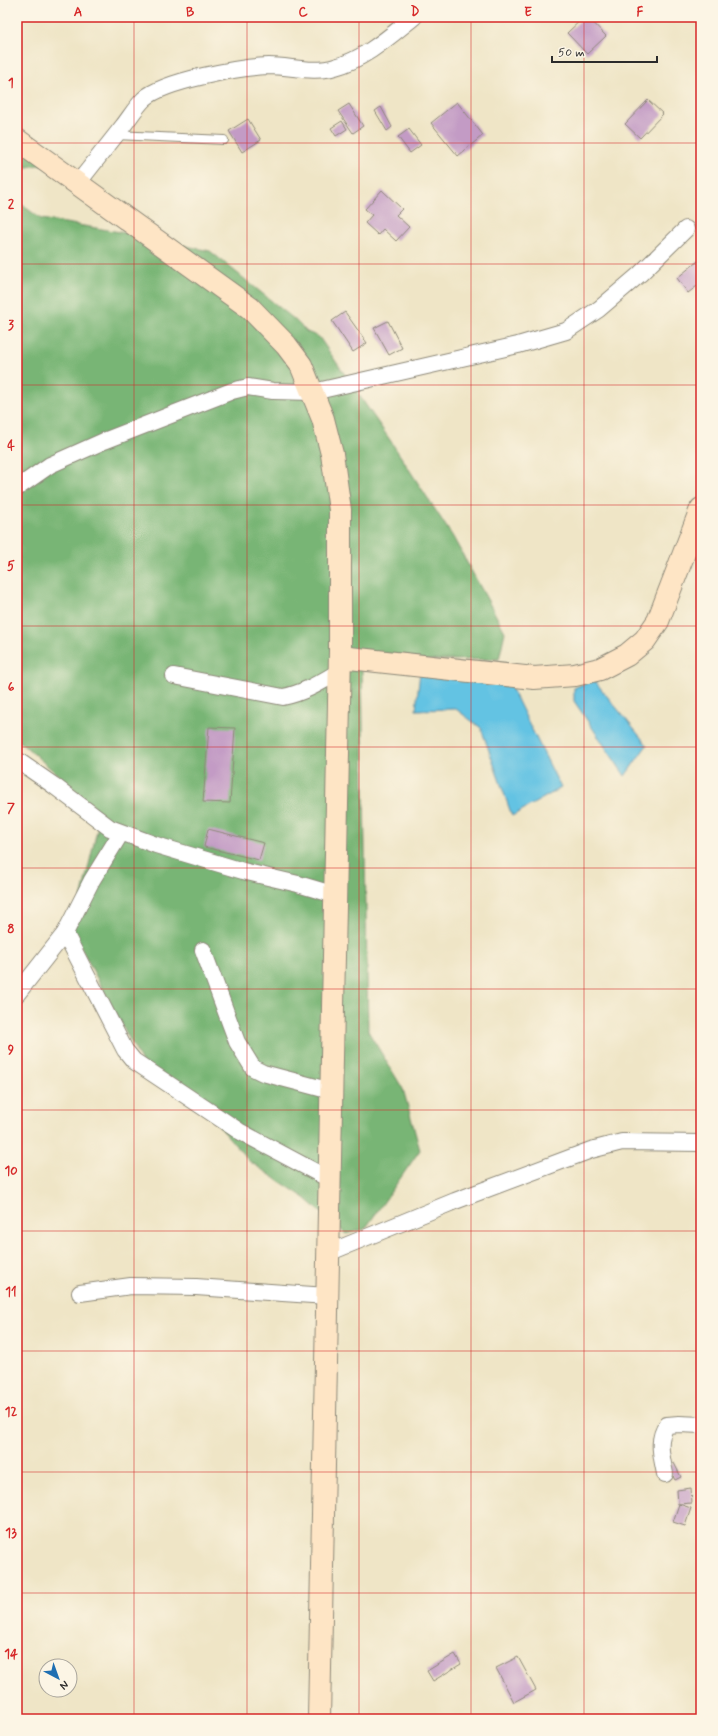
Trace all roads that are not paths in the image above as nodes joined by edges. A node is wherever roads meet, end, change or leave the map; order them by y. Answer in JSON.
{"nodes":[{"id":1,"x":405,"y":20,"type":"edge"},
{"id":2,"x":116,"y":135,"type":"junction"},
{"id":3,"x":17,"y":140,"type":"edge"},
{"id":4,"x":224,"y":140,"type":"dead end"},
{"id":5,"x":78,"y":183,"type":"junction"},
{"id":6,"x":686,"y":229,"type":"dead end"},
{"id":7,"x":313,"y":392,"type":"junction"},
{"id":8,"x":17,"y":488,"type":"edge"},
{"id":9,"x":701,"y":509,"type":"edge"},
{"id":10,"x":340,"y":664,"type":"junction"},
{"id":11,"x":174,"y":676,"type":"dead end"},
{"id":12,"x":17,"y":760,"type":"edge"},
{"id":13,"x":121,"y":833,"type":"junction"},
{"id":14,"x":335,"y":895,"type":"junction"},
{"id":15,"x":65,"y":933,"type":"junction"},
{"id":16,"x":203,"y":950,"type":"dead end"},
{"id":17,"x":17,"y":994,"type":"edge"},
{"id":18,"x":331,"y":1091,"type":"junction"},
{"id":19,"x":701,"y":1143,"type":"edge"},
{"id":20,"x":329,"y":1179,"type":"junction"},
{"id":21,"x":328,"y":1253,"type":"junction"},
{"id":22,"x":80,"y":1293,"type":"dead end"},
{"id":23,"x":327,"y":1296,"type":"junction"},
{"id":24,"x":701,"y":1425,"type":"edge"},
{"id":25,"x":665,"y":1474,"type":"dead end"},
{"id":26,"x":318,"y":1719,"type":"edge"}],
"edges":[{"from":1,"to":2,"type":"street"},
{"from":2,"to":4,"type":"lane"},
{"from":2,"to":5,"type":"street"},
{"from":3,"to":5,"type":"street"},
{"from":5,"to":7,"type":"street"},
{"from":6,"to":7,"type":"street"},
{"from":7,"to":8,"type":"street"},
{"from":7,"to":10,"type":"street"},
{"from":9,"to":10,"type":"street"},
{"from":10,"to":11,"type":"street"},
{"from":10,"to":14,"type":"street"},
{"from":12,"to":13,"type":"street"},
{"from":13,"to":14,"type":"street"},
{"from":13,"to":15,"type":"street"},
{"from":14,"to":18,"type":"street"},
{"from":15,"to":17,"type":"street"},
{"from":15,"to":20,"type":"street"},
{"from":16,"to":18,"type":"street"},
{"from":18,"to":20,"type":"street"},
{"from":19,"to":21,"type":"street"},
{"from":20,"to":21,"type":"street"},
{"from":21,"to":23,"type":"street"},
{"from":22,"to":23,"type":"street"},
{"from":23,"to":26,"type":"street"},
{"from":24,"to":25,"type":"street"}]}
